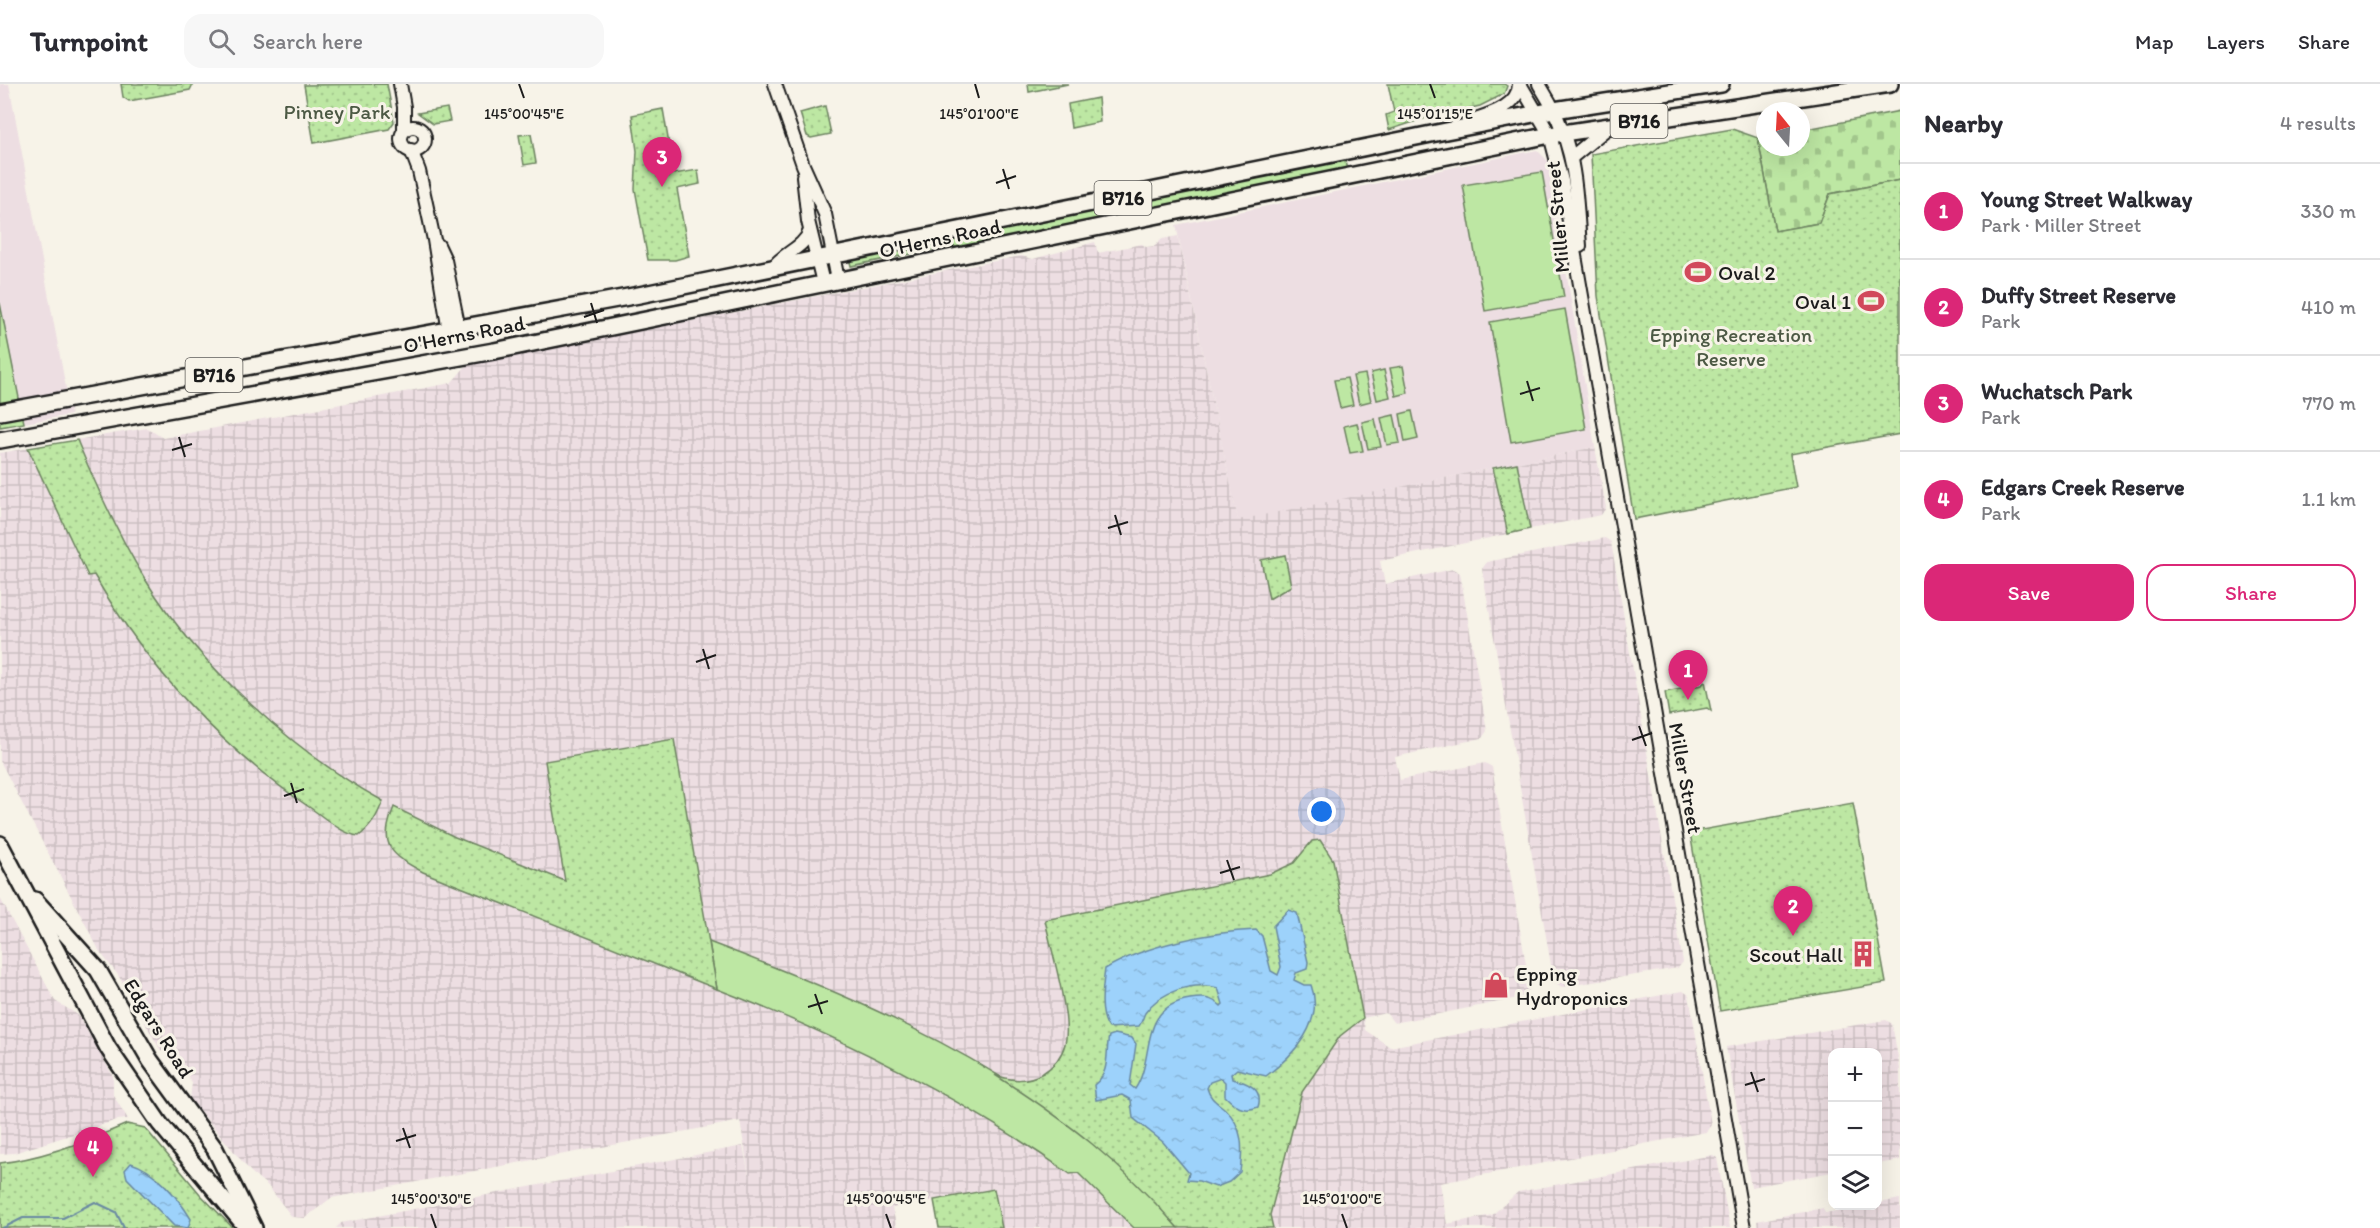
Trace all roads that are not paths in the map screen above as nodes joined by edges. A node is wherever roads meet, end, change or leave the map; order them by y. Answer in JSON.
{"nodes":[{"id":1,"x":400,"y":84,"type":"edge"},
{"id":2,"x":775,"y":84,"type":"edge"},
{"id":3,"x":1519,"y":84,"type":"edge"},
{"id":4,"x":1539,"y":84,"type":"edge"},
{"id":5,"x":1721,"y":84,"type":"edge"},
{"id":6,"x":1890,"y":84,"type":"edge"},
{"id":7,"x":1546,"y":112,"type":"junction"},
{"id":8,"x":1611,"y":125,"type":"junction"},
{"id":9,"x":410,"y":129,"type":"junction"},
{"id":10,"x":1446,"y":131,"type":"junction"},
{"id":11,"x":1557,"y":134,"type":"junction"},
{"id":12,"x":416,"y":149,"type":"junction"},
{"id":13,"x":1572,"y":157,"type":"junction"},
{"id":14,"x":803,"y":165,"type":"junction"},
{"id":15,"x":810,"y":231,"type":"junction"},
{"id":16,"x":842,"y":255,"type":"junction"},
{"id":17,"x":818,"y":260,"type":"junction"},
{"id":18,"x":772,"y":269,"type":"junction"},
{"id":19,"x":830,"y":281,"type":"junction"},
{"id":20,"x":1584,"y":299,"type":"junction"},
{"id":21,"x":454,"y":331,"type":"junction"},
{"id":22,"x":0,"y":412,"type":"edge"},
{"id":23,"x":0,"y":440,"type":"edge"},
{"id":24,"x":0,"y":844,"type":"edge"},
{"id":25,"x":10,"y":863,"type":"junction"},
{"id":26,"x":247,"y":1228,"type":"edge"},
{"id":27,"x":254,"y":1228,"type":"edge"},
{"id":28,"x":1744,"y":1228,"type":"edge"}],
"edges":[{"from":1,"to":9,"type":"street"},
{"from":2,"to":14,"type":"street"},
{"from":3,"to":7,"type":"street"},
{"from":3,"to":10,"type":"street"},
{"from":4,"to":7,"type":"street"},
{"from":5,"to":7,"type":"main road","name":"O'Herns Road","number":"B716"},
{"from":6,"to":8,"type":"main road","name":"O'Herns Road","number":"B716"},
{"from":7,"to":10,"type":"main road","name":"O'Herns Road","number":"B716"},
{"from":7,"to":11,"type":"street"},
{"from":8,"to":11,"type":"main road","name":"O'Herns Road","number":"B716"},
{"from":8,"to":13,"type":"street"},
{"from":9,"to":12,"type":"street"},
{"from":9,"to":12,"type":"street"},
{"from":10,"to":16,"type":"main road","name":"O'Herns Road","number":"B716"},
{"from":11,"to":13,"type":"street","name":"Miller Street"},
{"from":11,"to":19,"type":"main road","name":"O'Herns Road","number":"B716"},
{"from":11,"to":20,"type":"street","name":"Miller Street"},
{"from":12,"to":21,"type":"street"},
{"from":13,"to":20,"type":"street","name":"Miller Street"},
{"from":14,"to":15,"type":"street"},
{"from":14,"to":16,"type":"street"},
{"from":15,"to":17,"type":"street"},
{"from":15,"to":18,"type":"street"},
{"from":16,"to":17,"type":"main road","name":"O'Herns Road","number":"B716"},
{"from":16,"to":19,"type":"street"},
{"from":17,"to":18,"type":"main road","name":"O'Herns Road","number":"B716"},
{"from":17,"to":19,"type":"street"},
{"from":18,"to":21,"type":"main road","name":"O'Herns Road","number":"B716"},
{"from":19,"to":23,"type":"main road","name":"O'Herns Road","number":"B716"},
{"from":20,"to":28,"type":"street","name":"Miller Street"},
{"from":21,"to":22,"type":"main road","name":"O'Herns Road","number":"B716"},
{"from":24,"to":25,"type":"main road","name":"Edgars Road"},
{"from":25,"to":26,"type":"main road","name":"Edgars Road"},
{"from":25,"to":27,"type":"main road","name":"Edgars Road"}]}
